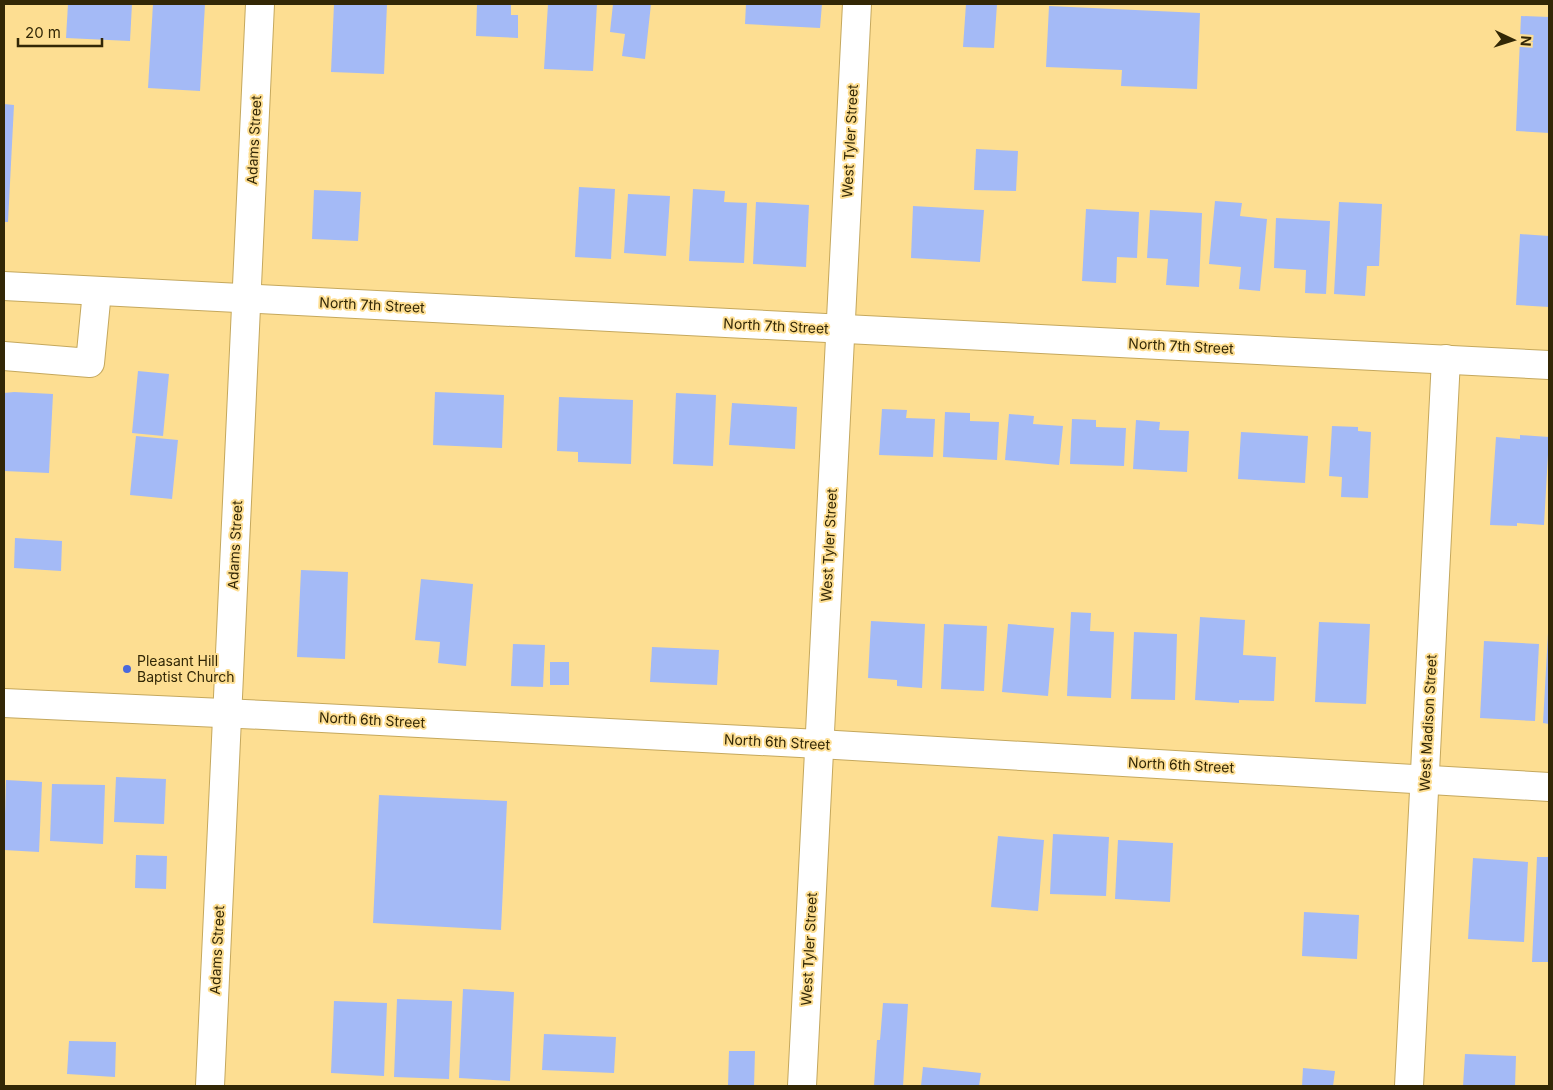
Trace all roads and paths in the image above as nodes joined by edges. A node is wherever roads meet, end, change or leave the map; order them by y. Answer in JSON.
{"nodes":[{"id":1,"x":260,"y":4,"type":"edge"},
{"id":2,"x":857,"y":4,"type":"edge"},
{"id":3,"x":4,"y":286,"type":"edge"},
{"id":4,"x":97,"y":291,"type":"junction"},
{"id":5,"x":246,"y":299,"type":"junction"},
{"id":6,"x":840,"y":329,"type":"junction"},
{"id":7,"x":4,"y":356,"type":"edge"},
{"id":8,"x":1446,"y":360,"type":"junction"},
{"id":9,"x":1549,"y":365,"type":"edge"},
{"id":10,"x":4,"y":703,"type":"edge"},
{"id":11,"x":227,"y":713,"type":"junction"},
{"id":12,"x":819,"y":744,"type":"junction"},
{"id":13,"x":1425,"y":780,"type":"junction"},
{"id":14,"x":1549,"y":787,"type":"edge"},
{"id":15,"x":210,"y":1086,"type":"edge"},
{"id":16,"x":802,"y":1086,"type":"edge"},
{"id":17,"x":1409,"y":1086,"type":"edge"}],
"edges":[{"from":1,"to":5,"type":"street","name":"Adams Street"},
{"from":2,"to":6,"type":"street","name":"West Tyler Street"},
{"from":3,"to":4,"type":"street","name":"North 7th Street"},
{"from":4,"to":5,"type":"street","name":"North 7th Street"},
{"from":4,"to":7,"type":"street"},
{"from":5,"to":6,"type":"street","name":"North 7th Street"},
{"from":5,"to":11,"type":"street","name":"Adams Street"},
{"from":6,"to":8,"type":"street","name":"North 7th Street"},
{"from":6,"to":12,"type":"street","name":"West Tyler Street"},
{"from":8,"to":9,"type":"street","name":"North 7th Street"},
{"from":8,"to":13,"type":"street","name":"West Madison Street"},
{"from":10,"to":11,"type":"street","name":"North 6th Street"},
{"from":11,"to":12,"type":"street","name":"North 6th Street"},
{"from":11,"to":15,"type":"street","name":"Adams Street"},
{"from":12,"to":13,"type":"street","name":"North 6th Street"},
{"from":12,"to":16,"type":"street","name":"West Tyler Street"},
{"from":13,"to":14,"type":"street","name":"North 6th Street"},
{"from":13,"to":17,"type":"street","name":"West Madison Street"}]}
